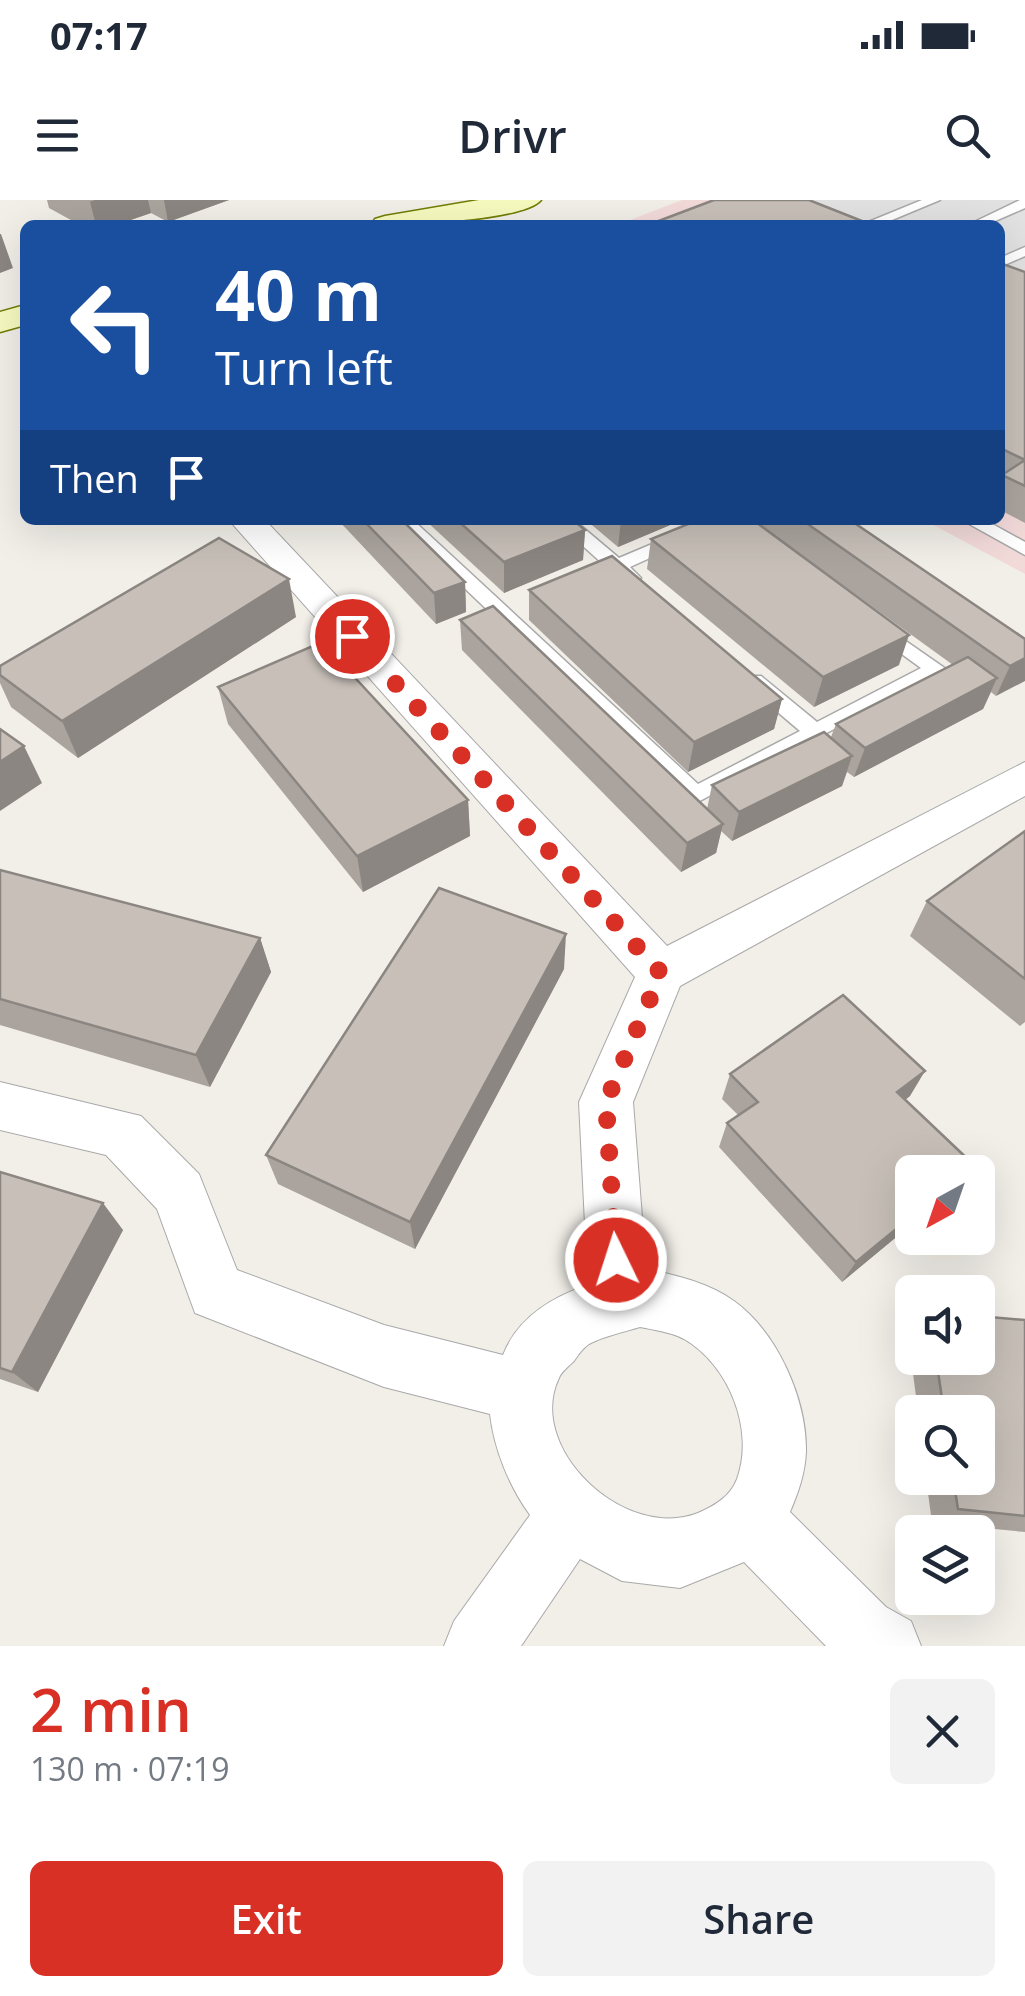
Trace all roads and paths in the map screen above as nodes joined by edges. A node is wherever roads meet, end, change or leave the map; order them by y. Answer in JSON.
{"nodes":[{"id":1,"x":527,"y":200,"type":"edge"},
{"id":2,"x":934,"y":200,"type":"edge"},
{"id":3,"x":1025,"y":203,"type":"edge"},
{"id":4,"x":447,"y":220,"type":"edge"},
{"id":5,"x":881,"y":220,"type":"edge"},
{"id":6,"x":986,"y":220,"type":"edge"},
{"id":7,"x":408,"y":525,"type":"edge"},
{"id":8,"x":569,"y":525,"type":"edge"},
{"id":9,"x":731,"y":525,"type":"edge"},
{"id":10,"x":980,"y":525,"type":"edge"},
{"id":11,"x":237,"y":529,"type":"edge"},
{"id":12,"x":1025,"y":549,"type":"edge"},
{"id":13,"x":617,"y":566,"type":"junction"},
{"id":14,"x":584,"y":580,"type":"edge"},
{"id":15,"x":648,"y":592,"type":"edge"},
{"id":16,"x":856,"y":612,"type":"edge"},
{"id":17,"x":739,"y":668,"type":"edge"},
{"id":18,"x":816,"y":732,"type":"junction"},
{"id":19,"x":1025,"y":777,"type":"edge"},
{"id":20,"x":661,"y":973,"type":"junction"},
{"id":21,"x":0,"y":1106,"type":"edge"},
{"id":22,"x":619,"y":1300,"type":"junction"},
{"id":23,"x":523,"y":1391,"type":"junction"},
{"id":24,"x":750,"y":1520,"type":"junction"},
{"id":25,"x":562,"y":1527,"type":"junction"},
{"id":26,"x":480,"y":1646,"type":"edge"},
{"id":27,"x":886,"y":1646,"type":"edge"}],
"edges":[{"from":1,"to":4,"type":"main road"},
{"from":2,"to":5,"type":"lane"},
{"from":3,"to":6,"type":"lane"},
{"from":7,"to":18,"type":"lane"},
{"from":8,"to":13,"type":"lane"},
{"from":9,"to":13,"type":"lane"},
{"from":10,"to":12,"type":"lane"},
{"from":11,"to":20,"type":"street"},
{"from":13,"to":14,"type":"lane"},
{"from":13,"to":15,"type":"lane"},
{"from":16,"to":18,"type":"lane"},
{"from":17,"to":18,"type":"lane"},
{"from":19,"to":20,"type":"street"},
{"from":20,"to":22,"type":"street"},
{"from":21,"to":23,"type":"street"},
{"from":22,"to":23,"type":"street"},
{"from":22,"to":24,"type":"street"},
{"from":23,"to":25,"type":"street"},
{"from":24,"to":25,"type":"street"},
{"from":24,"to":27,"type":"street"},
{"from":25,"to":26,"type":"street"}]}
